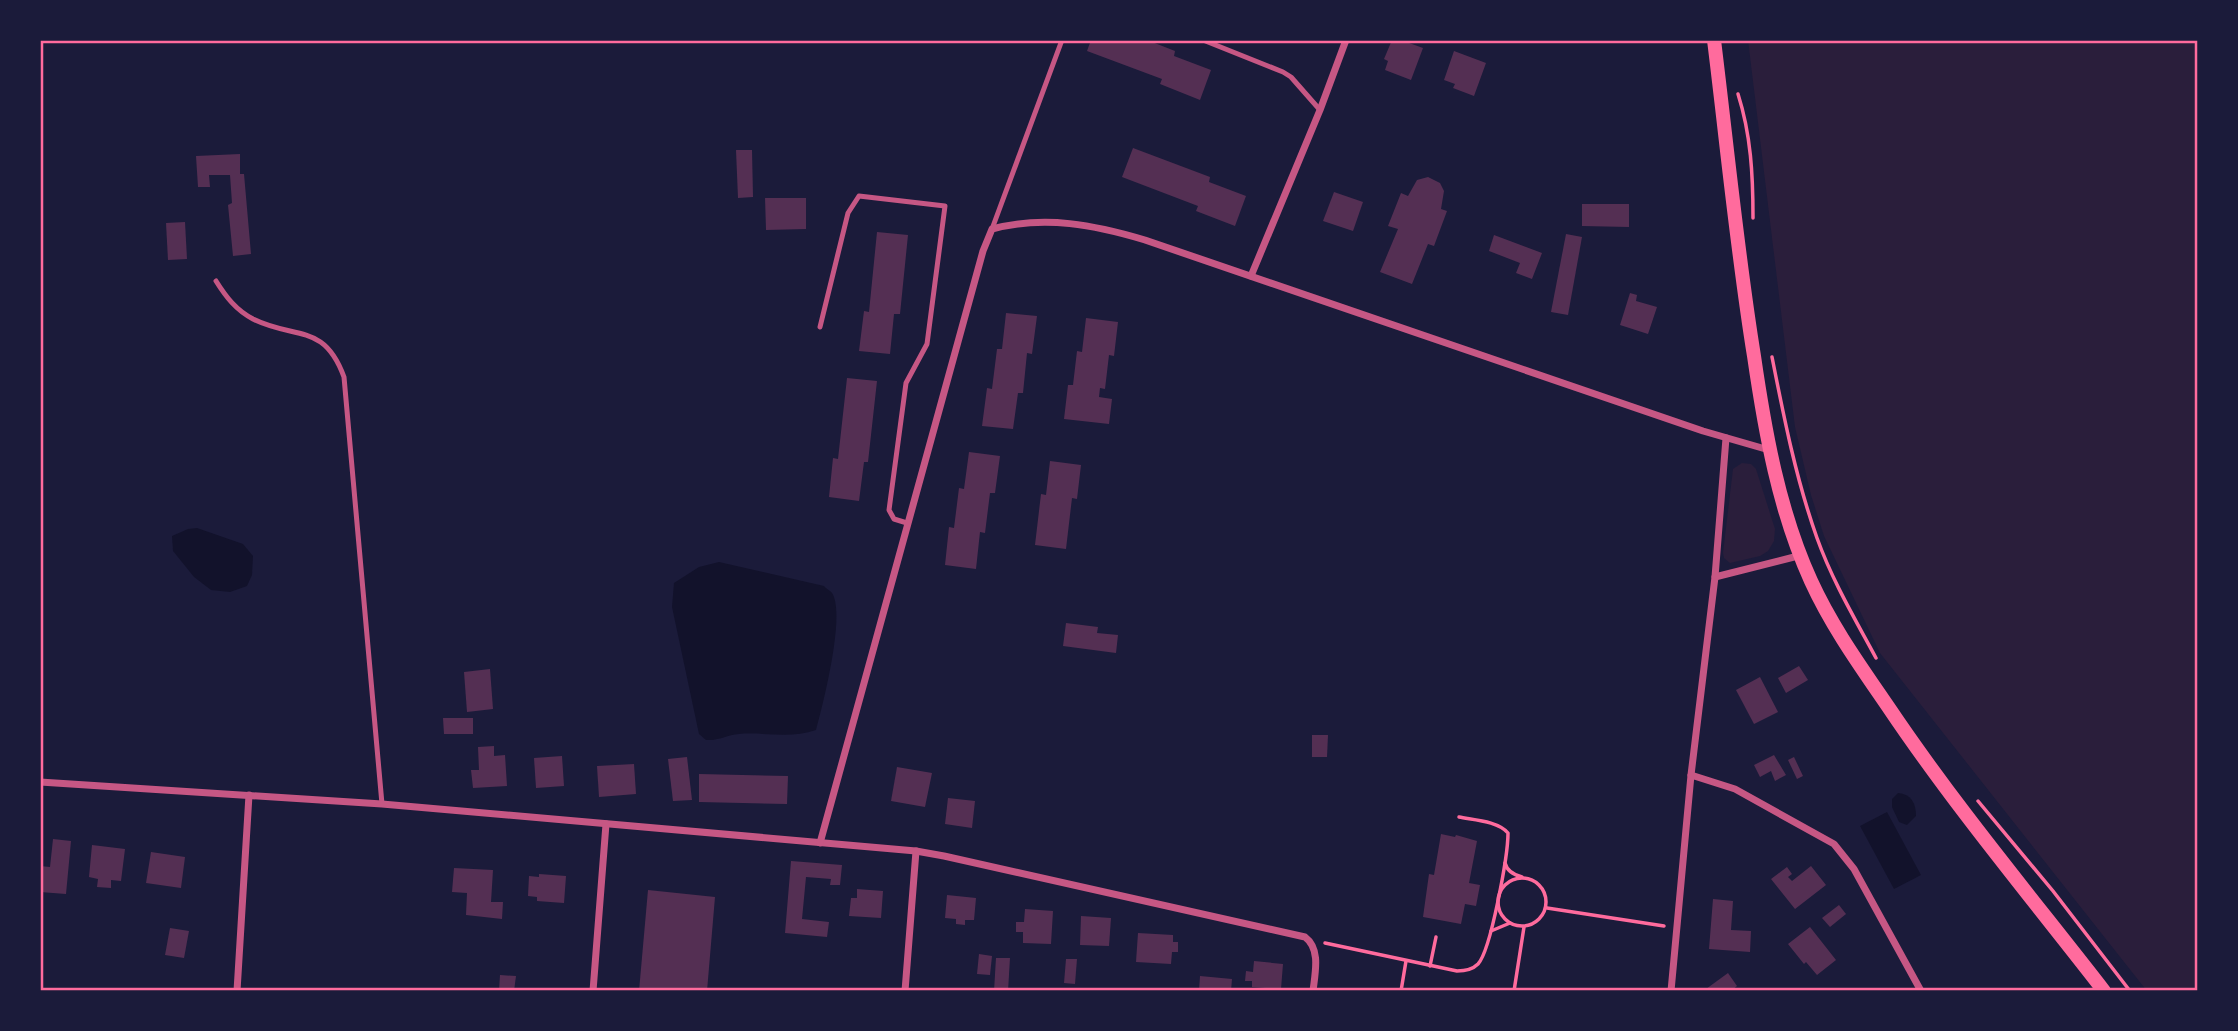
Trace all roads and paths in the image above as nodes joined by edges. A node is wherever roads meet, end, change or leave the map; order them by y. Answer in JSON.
{"nodes":[{"id":1,"x":1062,"y":40,"type":"edge"},
{"id":2,"x":1203,"y":40,"type":"edge"},
{"id":3,"x":1346,"y":40,"type":"edge"},
{"id":4,"x":1714,"y":40,"type":"edge"},
{"id":5,"x":1735,"y":84,"type":"dead end"},
{"id":6,"x":1320,"y":110,"type":"junction"},
{"id":7,"x":1753,"y":224,"type":"dead end"},
{"id":8,"x":992,"y":229,"type":"junction"},
{"id":9,"x":1251,"y":276,"type":"junction"},
{"id":10,"x":216,"y":281,"type":"dead end"},
{"id":11,"x":820,"y":327,"type":"dead end"},
{"id":12,"x":1771,"y":348,"type":"dead end"},
{"id":13,"x":1726,"y":438,"type":"junction"},
{"id":14,"x":1770,"y":450,"type":"junction"},
{"id":15,"x":907,"y":523,"type":"junction"},
{"id":16,"x":1802,"y":555,"type":"junction"},
{"id":17,"x":1715,"y":578,"type":"junction"},
{"id":18,"x":1878,"y":662,"type":"dead end"},
{"id":19,"x":1691,"y":775,"type":"junction"},
{"id":20,"x":40,"y":782,"type":"edge"},
{"id":21,"x":249,"y":795,"type":"junction"},
{"id":22,"x":1976,"y":799,"type":"dead end"},
{"id":23,"x":382,"y":804,"type":"junction"},
{"id":24,"x":1459,"y":817,"type":"dead end"},
{"id":25,"x":606,"y":824,"type":"junction"},
{"id":26,"x":820,"y":843,"type":"junction"},
{"id":27,"x":916,"y":851,"type":"junction"},
{"id":28,"x":1504,"y":861,"type":"junction"},
{"id":29,"x":1524,"y":878,"type":"junction"},
{"id":30,"x":1499,"y":897,"type":"junction"},
{"id":31,"x":1546,"y":908,"type":"junction"},
{"id":32,"x":1510,"y":923,"type":"junction"},
{"id":33,"x":1525,"y":926,"type":"junction"},
{"id":34,"x":1676,"y":928,"type":"junction"},
{"id":35,"x":1490,"y":932,"type":"junction"},
{"id":36,"x":1437,"y":937,"type":"dead end"},
{"id":37,"x":1311,"y":942,"type":"junction"},
{"id":38,"x":1406,"y":961,"type":"junction"},
{"id":39,"x":1430,"y":966,"type":"junction"},
{"id":40,"x":237,"y":991,"type":"edge"},
{"id":41,"x":593,"y":991,"type":"edge"},
{"id":42,"x":905,"y":991,"type":"edge"},
{"id":43,"x":1313,"y":991,"type":"edge"},
{"id":44,"x":1401,"y":991,"type":"edge"},
{"id":45,"x":1514,"y":991,"type":"edge"},
{"id":46,"x":1671,"y":991,"type":"edge"},
{"id":47,"x":1921,"y":991,"type":"edge"},
{"id":48,"x":2104,"y":991,"type":"edge"},
{"id":49,"x":2130,"y":991,"type":"edge"}],
"edges":[{"from":1,"to":8,"type":"lane"},
{"from":2,"to":6,"type":"lane"},
{"from":3,"to":6,"type":"street"},
{"from":4,"to":14,"type":"main road"},
{"from":5,"to":7,"type":"path"},
{"from":6,"to":9,"type":"street"},
{"from":8,"to":9,"type":"street"},
{"from":8,"to":15,"type":"street"},
{"from":9,"to":13,"type":"street"},
{"from":10,"to":23,"type":"lane"},
{"from":11,"to":15,"type":"lane"},
{"from":12,"to":18,"type":"path"},
{"from":13,"to":14,"type":"street"},
{"from":13,"to":17,"type":"street"},
{"from":14,"to":16,"type":"main road"},
{"from":15,"to":26,"type":"street"},
{"from":16,"to":17,"type":"street"},
{"from":16,"to":48,"type":"main road"},
{"from":17,"to":19,"type":"street"},
{"from":19,"to":34,"type":"street"},
{"from":19,"to":47,"type":"street"},
{"from":20,"to":21,"type":"street"},
{"from":21,"to":23,"type":"street"},
{"from":21,"to":40,"type":"street"},
{"from":22,"to":49,"type":"path"},
{"from":23,"to":25,"type":"street"},
{"from":24,"to":28,"type":"path"},
{"from":25,"to":26,"type":"street"},
{"from":25,"to":41,"type":"street"},
{"from":26,"to":27,"type":"street"},
{"from":27,"to":37,"type":"street"},
{"from":27,"to":42,"type":"street"},
{"from":28,"to":29,"type":"path"},
{"from":28,"to":30,"type":"path"},
{"from":29,"to":30,"type":"path"},
{"from":29,"to":31,"type":"path"},
{"from":30,"to":32,"type":"path"},
{"from":30,"to":35,"type":"path"},
{"from":31,"to":33,"type":"path"},
{"from":31,"to":34,"type":"path"},
{"from":32,"to":33,"type":"path"},
{"from":32,"to":35,"type":"path"},
{"from":33,"to":45,"type":"path"},
{"from":34,"to":46,"type":"street"},
{"from":35,"to":39,"type":"path"},
{"from":36,"to":39,"type":"path"},
{"from":37,"to":38,"type":"path"},
{"from":37,"to":43,"type":"street"},
{"from":38,"to":39,"type":"path"},
{"from":38,"to":44,"type":"path"}]}
